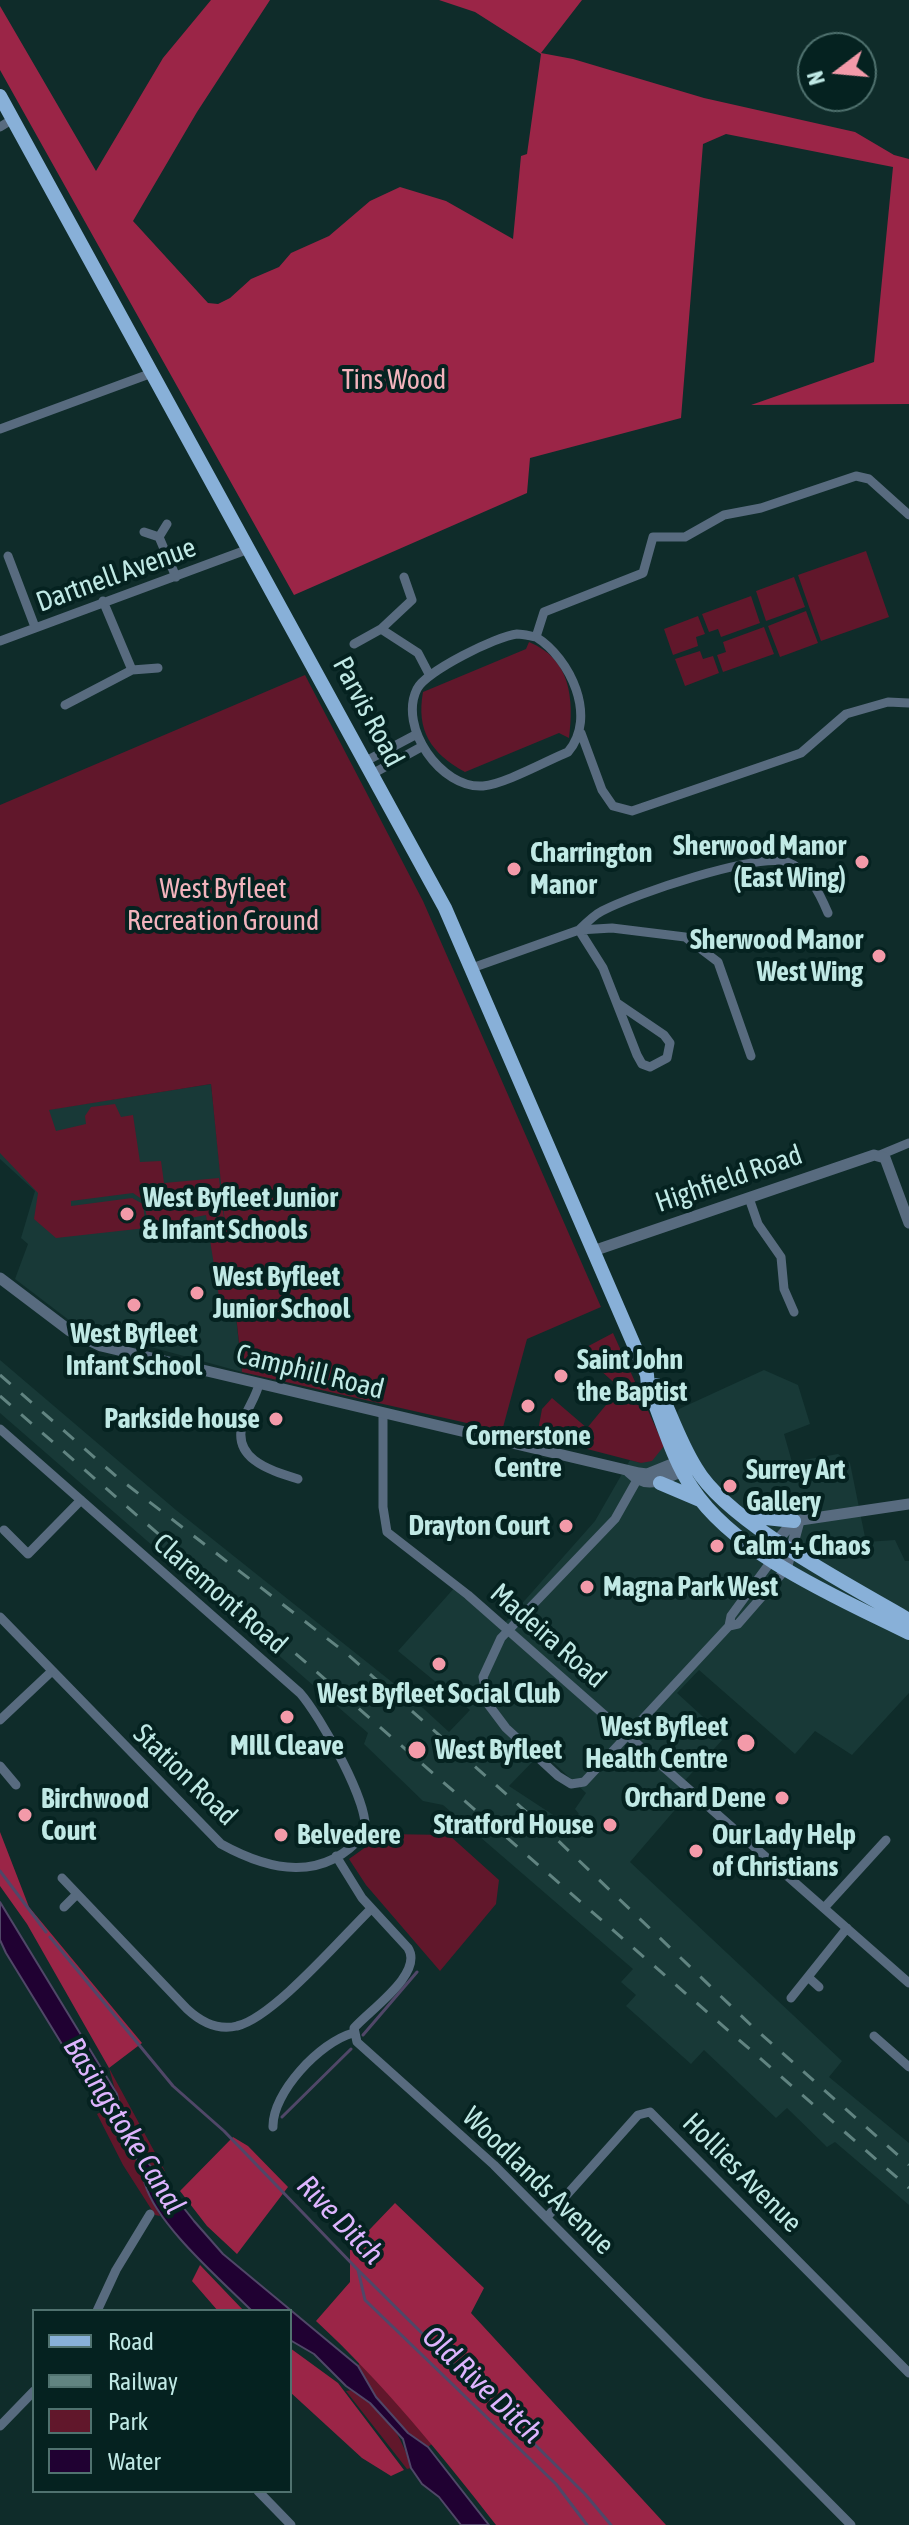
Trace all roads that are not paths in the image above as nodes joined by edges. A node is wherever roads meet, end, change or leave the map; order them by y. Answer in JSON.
{"nodes":[{"id":1,"x":0,"y":96,"type":"edge"},
{"id":2,"x":6,"y":123,"type":"edge"},
{"id":3,"x":152,"y":373,"type":"junction"},
{"id":4,"x":0,"y":429,"type":"edge"},
{"id":5,"x":909,"y":515,"type":"edge"},
{"id":6,"x":167,"y":524,"type":"dead end"},
{"id":7,"x":144,"y":532,"type":"dead end"},
{"id":8,"x":159,"y":537,"type":"junction"},
{"id":9,"x":246,"y":550,"type":"junction"},
{"id":10,"x":8,"y":556,"type":"dead end"},
{"id":11,"x":27,"y":575,"type":"dead end"},
{"id":12,"x":176,"y":577,"type":"junction"},
{"id":13,"x":404,"y":577,"type":"dead end"},
{"id":14,"x":17,"y":579,"type":"junction"},
{"id":15,"x":103,"y":601,"type":"junction"},
{"id":16,"x":35,"y":627,"type":"junction"},
{"id":17,"x":381,"y":629,"type":"junction"},
{"id":18,"x":536,"y":637,"type":"junction"},
{"id":19,"x":0,"y":641,"type":"edge"},
{"id":20,"x":354,"y":644,"type":"dead end"},
{"id":21,"x":158,"y":668,"type":"dead end"},
{"id":22,"x":132,"y":670,"type":"junction"},
{"id":23,"x":429,"y":674,"type":"junction"},
{"id":24,"x":909,"y":703,"type":"edge"},
{"id":25,"x":65,"y":705,"type":"dead end"},
{"id":26,"x":581,"y":733,"type":"junction"},
{"id":27,"x":417,"y":734,"type":"junction"},
{"id":28,"x":423,"y":746,"type":"junction"},
{"id":29,"x":369,"y":768,"type":"junction"},
{"id":30,"x":828,"y":913,"type":"dead end"},
{"id":31,"x":579,"y":930,"type":"junction"},
{"id":32,"x":472,"y":968,"type":"junction"},
{"id":33,"x":617,"y":1003,"type":"junction"},
{"id":34,"x":751,"y":1056,"type":"dead end"},
{"id":35,"x":909,"y":1143,"type":"edge"},
{"id":36,"x":880,"y":1155,"type":"junction"},
{"id":37,"x":749,"y":1198,"type":"junction"},
{"id":38,"x":909,"y":1223,"type":"edge"},
{"id":39,"x":593,"y":1251,"type":"junction"},
{"id":40,"x":0,"y":1278,"type":"edge"},
{"id":41,"x":794,"y":1312,"type":"dead end"},
{"id":42,"x":259,"y":1384,"type":"junction"},
{"id":43,"x":383,"y":1415,"type":"junction"},
{"id":44,"x":0,"y":1429,"type":"edge"},
{"id":45,"x":686,"y":1465,"type":"junction"},
{"id":46,"x":632,"y":1475,"type":"junction"},
{"id":47,"x":298,"y":1479,"type":"dead end"},
{"id":48,"x":660,"y":1483,"type":"junction"},
{"id":49,"x":81,"y":1500,"type":"junction"},
{"id":50,"x":701,"y":1500,"type":"junction"},
{"id":51,"x":909,"y":1504,"type":"edge"},
{"id":52,"x":743,"y":1516,"type":"junction"},
{"id":53,"x":796,"y":1521,"type":"junction"},
{"id":54,"x":4,"y":1530,"type":"dead end"},
{"id":55,"x":779,"y":1542,"type":"junction"},
{"id":56,"x":792,"y":1551,"type":"junction"},
{"id":57,"x":772,"y":1560,"type":"junction"},
{"id":58,"x":786,"y":1569,"type":"junction"},
{"id":59,"x":0,"y":1617,"type":"edge"},
{"id":60,"x":909,"y":1620,"type":"edge"},
{"id":61,"x":729,"y":1626,"type":"junction"},
{"id":62,"x":507,"y":1630,"type":"junction"},
{"id":63,"x":909,"y":1633,"type":"edge"},
{"id":64,"x":52,"y":1671,"type":"junction"},
{"id":65,"x":0,"y":1720,"type":"edge"},
{"id":66,"x":628,"y":1736,"type":"junction"},
{"id":67,"x":0,"y":1766,"type":"edge"},
{"id":68,"x":16,"y":1785,"type":"dead end"},
{"id":69,"x":367,"y":1824,"type":"joint"},
{"id":70,"x":886,"y":1840,"type":"dead end"},
{"id":71,"x":336,"y":1856,"type":"junction"},
{"id":72,"x":62,"y":1878,"type":"dead end"},
{"id":73,"x":77,"y":1894,"type":"junction"},
{"id":74,"x":64,"y":1907,"type":"dead end"},
{"id":75,"x":824,"y":1908,"type":"junction"},
{"id":76,"x":371,"y":1909,"type":"junction"},
{"id":77,"x":847,"y":1928,"type":"junction"},
{"id":78,"x":808,"y":1977,"type":"junction"},
{"id":79,"x":909,"y":1983,"type":"edge"},
{"id":80,"x":819,"y":1987,"type":"dead end"},
{"id":81,"x":791,"y":1998,"type":"dead end"},
{"id":82,"x":353,"y":2033,"type":"junction"},
{"id":83,"x":874,"y":2036,"type":"dead end"},
{"id":84,"x":909,"y":2067,"type":"edge"},
{"id":85,"x":273,"y":2127,"type":"dead end"},
{"id":86,"x":150,"y":2214,"type":"dead end"},
{"id":87,"x":547,"y":2217,"type":"junction"},
{"id":88,"x":98,"y":2309,"type":"edge"},
{"id":89,"x":909,"y":2373,"type":"edge"},
{"id":90,"x":32,"y":2393,"type":"edge"},
{"id":91,"x":0,"y":2426,"type":"edge"},
{"id":92,"x":260,"y":2493,"type":"edge"},
{"id":93,"x":291,"y":2525,"type":"edge"},
{"id":94,"x":851,"y":2525,"type":"edge"}],
"edges":[{"from":1,"to":2,"type":"main road","name":"Parvis Road"},
{"from":2,"to":3,"type":"main road","name":"Parvis Road"},
{"from":3,"to":4,"type":"street"},
{"from":3,"to":9,"type":"main road","name":"Parvis Road"},
{"from":5,"to":18,"type":"street"},
{"from":6,"to":8,"type":"street"},
{"from":7,"to":8,"type":"street"},
{"from":8,"to":12,"type":"street"},
{"from":9,"to":12,"type":"street","name":"Dartnell Avenue"},
{"from":9,"to":29,"type":"main road","name":"Parvis Road"},
{"from":10,"to":14,"type":"street"},
{"from":11,"to":14,"type":"street"},
{"from":12,"to":15,"type":"street","name":"Dartnell Avenue"},
{"from":13,"to":17,"type":"street"},
{"from":14,"to":16,"type":"street"},
{"from":15,"to":16,"type":"street","name":"Dartnell Avenue"},
{"from":15,"to":22,"type":"street"},
{"from":16,"to":19,"type":"street","name":"Dartnell Avenue"},
{"from":17,"to":20,"type":"street"},
{"from":17,"to":23,"type":"street"},
{"from":18,"to":23,"type":"street"},
{"from":18,"to":26,"type":"street"},
{"from":21,"to":22,"type":"street"},
{"from":22,"to":25,"type":"street"},
{"from":23,"to":27,"type":"street"},
{"from":24,"to":26,"type":"street"},
{"from":26,"to":28,"type":"street"},
{"from":27,"to":28,"type":"street"},
{"from":27,"to":29,"type":"street"},
{"from":28,"to":29,"type":"street"},
{"from":29,"to":32,"type":"main road","name":"Parvis Road"},
{"from":30,"to":31,"type":"street"},
{"from":31,"to":32,"type":"street"},
{"from":31,"to":33,"type":"street"},
{"from":31,"to":34,"type":"street"},
{"from":32,"to":39,"type":"main road","name":"Parvis Road"},
{"from":33,"to":33,"type":"street"},
{"from":35,"to":36,"type":"street","name":"Highfield Road"},
{"from":36,"to":37,"type":"street","name":"Highfield Road"},
{"from":36,"to":38,"type":"street"},
{"from":37,"to":39,"type":"street","name":"Highfield Road"},
{"from":37,"to":41,"type":"street"},
{"from":39,"to":45,"type":"main road","name":"Parvis Road"},
{"from":40,"to":42,"type":"street","name":"Camphill Road"},
{"from":42,"to":43,"type":"street","name":"Camphill Road"},
{"from":42,"to":47,"type":"street"},
{"from":43,"to":46,"type":"street","name":"Camphill Road"},
{"from":43,"to":62,"type":"street","name":"Madeira Road"},
{"from":44,"to":49,"type":"street","name":"Claremont Road"},
{"from":45,"to":46,"type":"street","name":"Camphill Road"},
{"from":45,"to":48,"type":"street"},
{"from":45,"to":50,"type":"main road"},
{"from":45,"to":52,"type":"main road"},
{"from":46,"to":48,"type":"street","name":"Camphill Road"},
{"from":46,"to":62,"type":"street"},
{"from":48,"to":50,"type":"main road"},
{"from":49,"to":54,"type":"street"},
{"from":49,"to":69,"type":"street","name":"Claremont Road"},
{"from":50,"to":57,"type":"main road"},
{"from":51,"to":53,"type":"street"},
{"from":52,"to":53,"type":"main road"},
{"from":52,"to":55,"type":"main road"},
{"from":53,"to":55,"type":"street"},
{"from":53,"to":56,"type":"street"},
{"from":55,"to":56,"type":"main road"},
{"from":55,"to":57,"type":"street"},
{"from":56,"to":58,"type":"street"},
{"from":56,"to":60,"type":"main road"},
{"from":57,"to":58,"type":"main road"},
{"from":57,"to":61,"type":"street"},
{"from":58,"to":61,"type":"street"},
{"from":58,"to":63,"type":"main road"},
{"from":59,"to":64,"type":"street","name":"Station Road"},
{"from":61,"to":66,"type":"street"},
{"from":62,"to":66,"type":"street","name":"Madeira Road"},
{"from":62,"to":66,"type":"street"},
{"from":64,"to":65,"type":"street"},
{"from":64,"to":71,"type":"street","name":"Station Road"},
{"from":66,"to":75,"type":"street","name":"Madeira Road"},
{"from":67,"to":68,"type":"street"},
{"from":69,"to":71,"type":"street","name":"Station Road"},
{"from":70,"to":75,"type":"street"},
{"from":71,"to":76,"type":"street"},
{"from":72,"to":73,"type":"street"},
{"from":73,"to":74,"type":"street"},
{"from":73,"to":76,"type":"street"},
{"from":75,"to":77,"type":"street","name":"Madeira Road"},
{"from":76,"to":82,"type":"street"},
{"from":77,"to":78,"type":"street"},
{"from":77,"to":79,"type":"street","name":"Madeira Road"},
{"from":78,"to":80,"type":"street"},
{"from":78,"to":81,"type":"street"},
{"from":82,"to":85,"type":"street"},
{"from":82,"to":87,"type":"street","name":"Woodlands Avenue"},
{"from":83,"to":84,"type":"street"},
{"from":86,"to":88,"type":"street"},
{"from":87,"to":89,"type":"street","name":"Hollies Avenue"},
{"from":87,"to":94,"type":"street","name":"Woodlands Avenue"},
{"from":90,"to":91,"type":"street"},
{"from":92,"to":93,"type":"street"}]}
